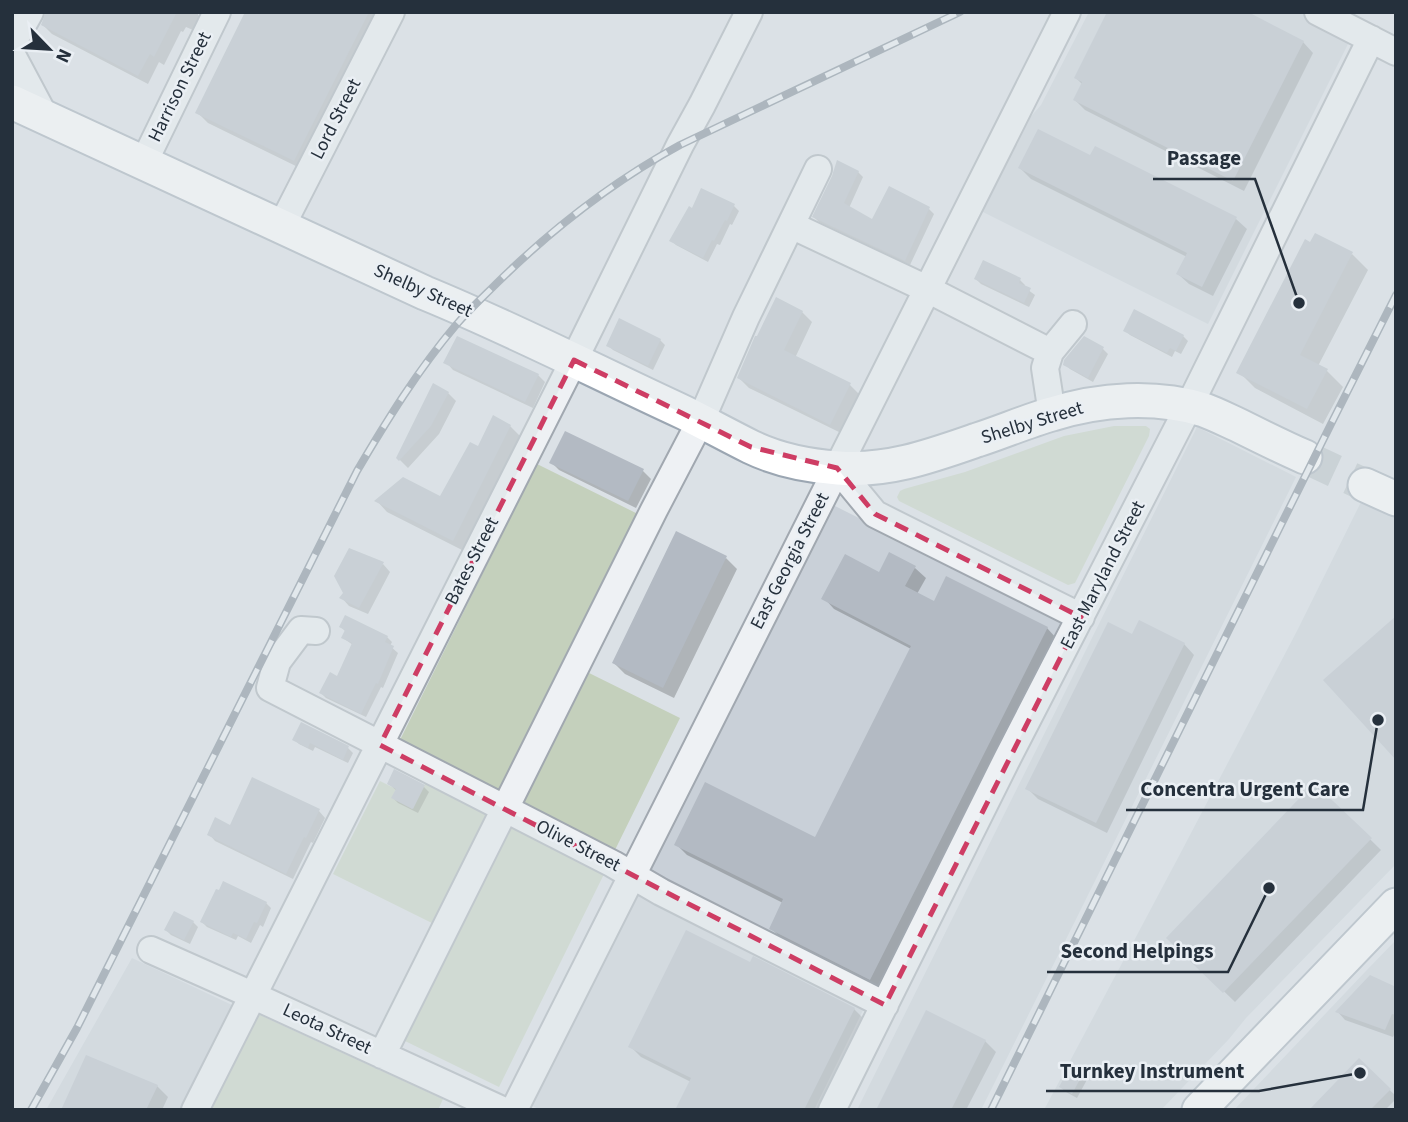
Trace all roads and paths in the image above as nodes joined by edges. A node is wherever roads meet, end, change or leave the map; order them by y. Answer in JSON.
{"nodes":[{"id":1,"x":30,"y":12,"type":"edge"},
{"id":2,"x":216,"y":12,"type":"edge"},
{"id":3,"x":391,"y":12,"type":"edge"},
{"id":4,"x":749,"y":12,"type":"edge"},
{"id":5,"x":1067,"y":12,"type":"edge"},
{"id":6,"x":1318,"y":12,"type":"edge"},
{"id":7,"x":1371,"y":39,"type":"junction"},
{"id":8,"x":12,"y":44,"type":"edge"},
{"id":9,"x":1396,"y":52,"type":"edge"},
{"id":10,"x":12,"y":55,"type":"edge"},
{"id":11,"x":12,"y":102,"type":"edge"},
{"id":12,"x":45,"y":117,"type":"junction"},
{"id":13,"x":144,"y":162,"type":"junction"},
{"id":14,"x":818,"y":169,"type":"dead end"},
{"id":15,"x":791,"y":225,"type":"junction"},
{"id":16,"x":281,"y":227,"type":"junction"},
{"id":17,"x":927,"y":289,"type":"junction"},
{"id":18,"x":1073,"y":324,"type":"dead end"},
{"id":19,"x":1050,"y":352,"type":"junction"},
{"id":20,"x":574,"y":359,"type":"junction"},
{"id":21,"x":1189,"y":406,"type":"junction"},
{"id":22,"x":1052,"y":414,"type":"junction"},
{"id":23,"x":701,"y":421,"type":"junction"},
{"id":24,"x":1305,"y":457,"type":"tunnel mouth"},
{"id":25,"x":837,"y":468,"type":"junction"},
{"id":26,"x":1365,"y":485,"type":"tunnel mouth"},
{"id":27,"x":1396,"y":499,"type":"edge"},
{"id":28,"x":1082,"y":617,"type":"junction"},
{"id":29,"x":316,"y":631,"type":"dead end"},
{"id":30,"x":380,"y":745,"type":"junction"},
{"id":31,"x":506,"y":809,"type":"junction"},
{"id":32,"x":633,"y":874,"type":"junction"},
{"id":33,"x":1396,"y":905,"type":"edge"},
{"id":34,"x":151,"y":950,"type":"dead end"},
{"id":35,"x":252,"y":995,"type":"junction"},
{"id":36,"x":885,"y":1005,"type":"junction"},
{"id":37,"x":382,"y":1055,"type":"junction"},
{"id":38,"x":195,"y":1110,"type":"edge"},
{"id":39,"x":502,"y":1110,"type":"edge"},
{"id":40,"x":514,"y":1110,"type":"edge"},
{"id":41,"x":832,"y":1110,"type":"edge"},
{"id":42,"x":1199,"y":1110,"type":"edge"}],
"edges":[{"from":1,"to":8,"type":"street"},
{"from":2,"to":13,"type":"street","name":"Harrison Street"},
{"from":3,"to":16,"type":"street","name":"Lord Street"},
{"from":4,"to":20,"type":"street","name":"Bates Street"},
{"from":5,"to":17,"type":"street","name":"East Georgia Street"},
{"from":6,"to":7,"type":"street"},
{"from":7,"to":9,"type":"street"},
{"from":7,"to":21,"type":"street","name":"East Maryland Street"},
{"from":10,"to":12,"type":"street"},
{"from":11,"to":12,"type":"main road","name":"Shelby Street"},
{"from":12,"to":13,"type":"main road","name":"Shelby Street"},
{"from":13,"to":16,"type":"main road","name":"Shelby Street"},
{"from":14,"to":15,"type":"street"},
{"from":15,"to":17,"type":"street"},
{"from":15,"to":23,"type":"street"},
{"from":16,"to":20,"type":"main road","name":"Shelby Street"},
{"from":17,"to":19,"type":"street"},
{"from":17,"to":25,"type":"street","name":"East Georgia Street"},
{"from":18,"to":19,"type":"street"},
{"from":19,"to":22,"type":"street"},
{"from":20,"to":23,"type":"main road","name":"Shelby Street"},
{"from":20,"to":30,"type":"street","name":"Bates Street"},
{"from":21,"to":22,"type":"main road","name":"Shelby Street"},
{"from":21,"to":24,"type":"main road","name":"Shelby Street"},
{"from":21,"to":28,"type":"street","name":"East Maryland Street"},
{"from":22,"to":25,"type":"main road","name":"Shelby Street"},
{"from":23,"to":25,"type":"main road","name":"Shelby Street"},
{"from":23,"to":31,"type":"street"},
{"from":25,"to":28,"type":"street"},
{"from":25,"to":32,"type":"street","name":"East Georgia Street"},
{"from":26,"to":27,"type":"main road"},
{"from":28,"to":36,"type":"street","name":"East Maryland Street"},
{"from":29,"to":30,"type":"street","name":"Olive Street"},
{"from":30,"to":31,"type":"street","name":"Olive Street"},
{"from":30,"to":35,"type":"street","name":"Bates Street"},
{"from":31,"to":32,"type":"street","name":"Olive Street"},
{"from":31,"to":37,"type":"street"},
{"from":32,"to":36,"type":"street","name":"Olive Street"},
{"from":32,"to":40,"type":"street","name":"East Georgia Street"},
{"from":33,"to":42,"type":"main road"},
{"from":34,"to":35,"type":"street","name":"Leota Street"},
{"from":35,"to":37,"type":"street","name":"Leota Street"},
{"from":35,"to":38,"type":"street","name":"Bates Street"},
{"from":36,"to":41,"type":"street","name":"East Maryland Street"},
{"from":37,"to":39,"type":"street","name":"Leota Street"}]}
